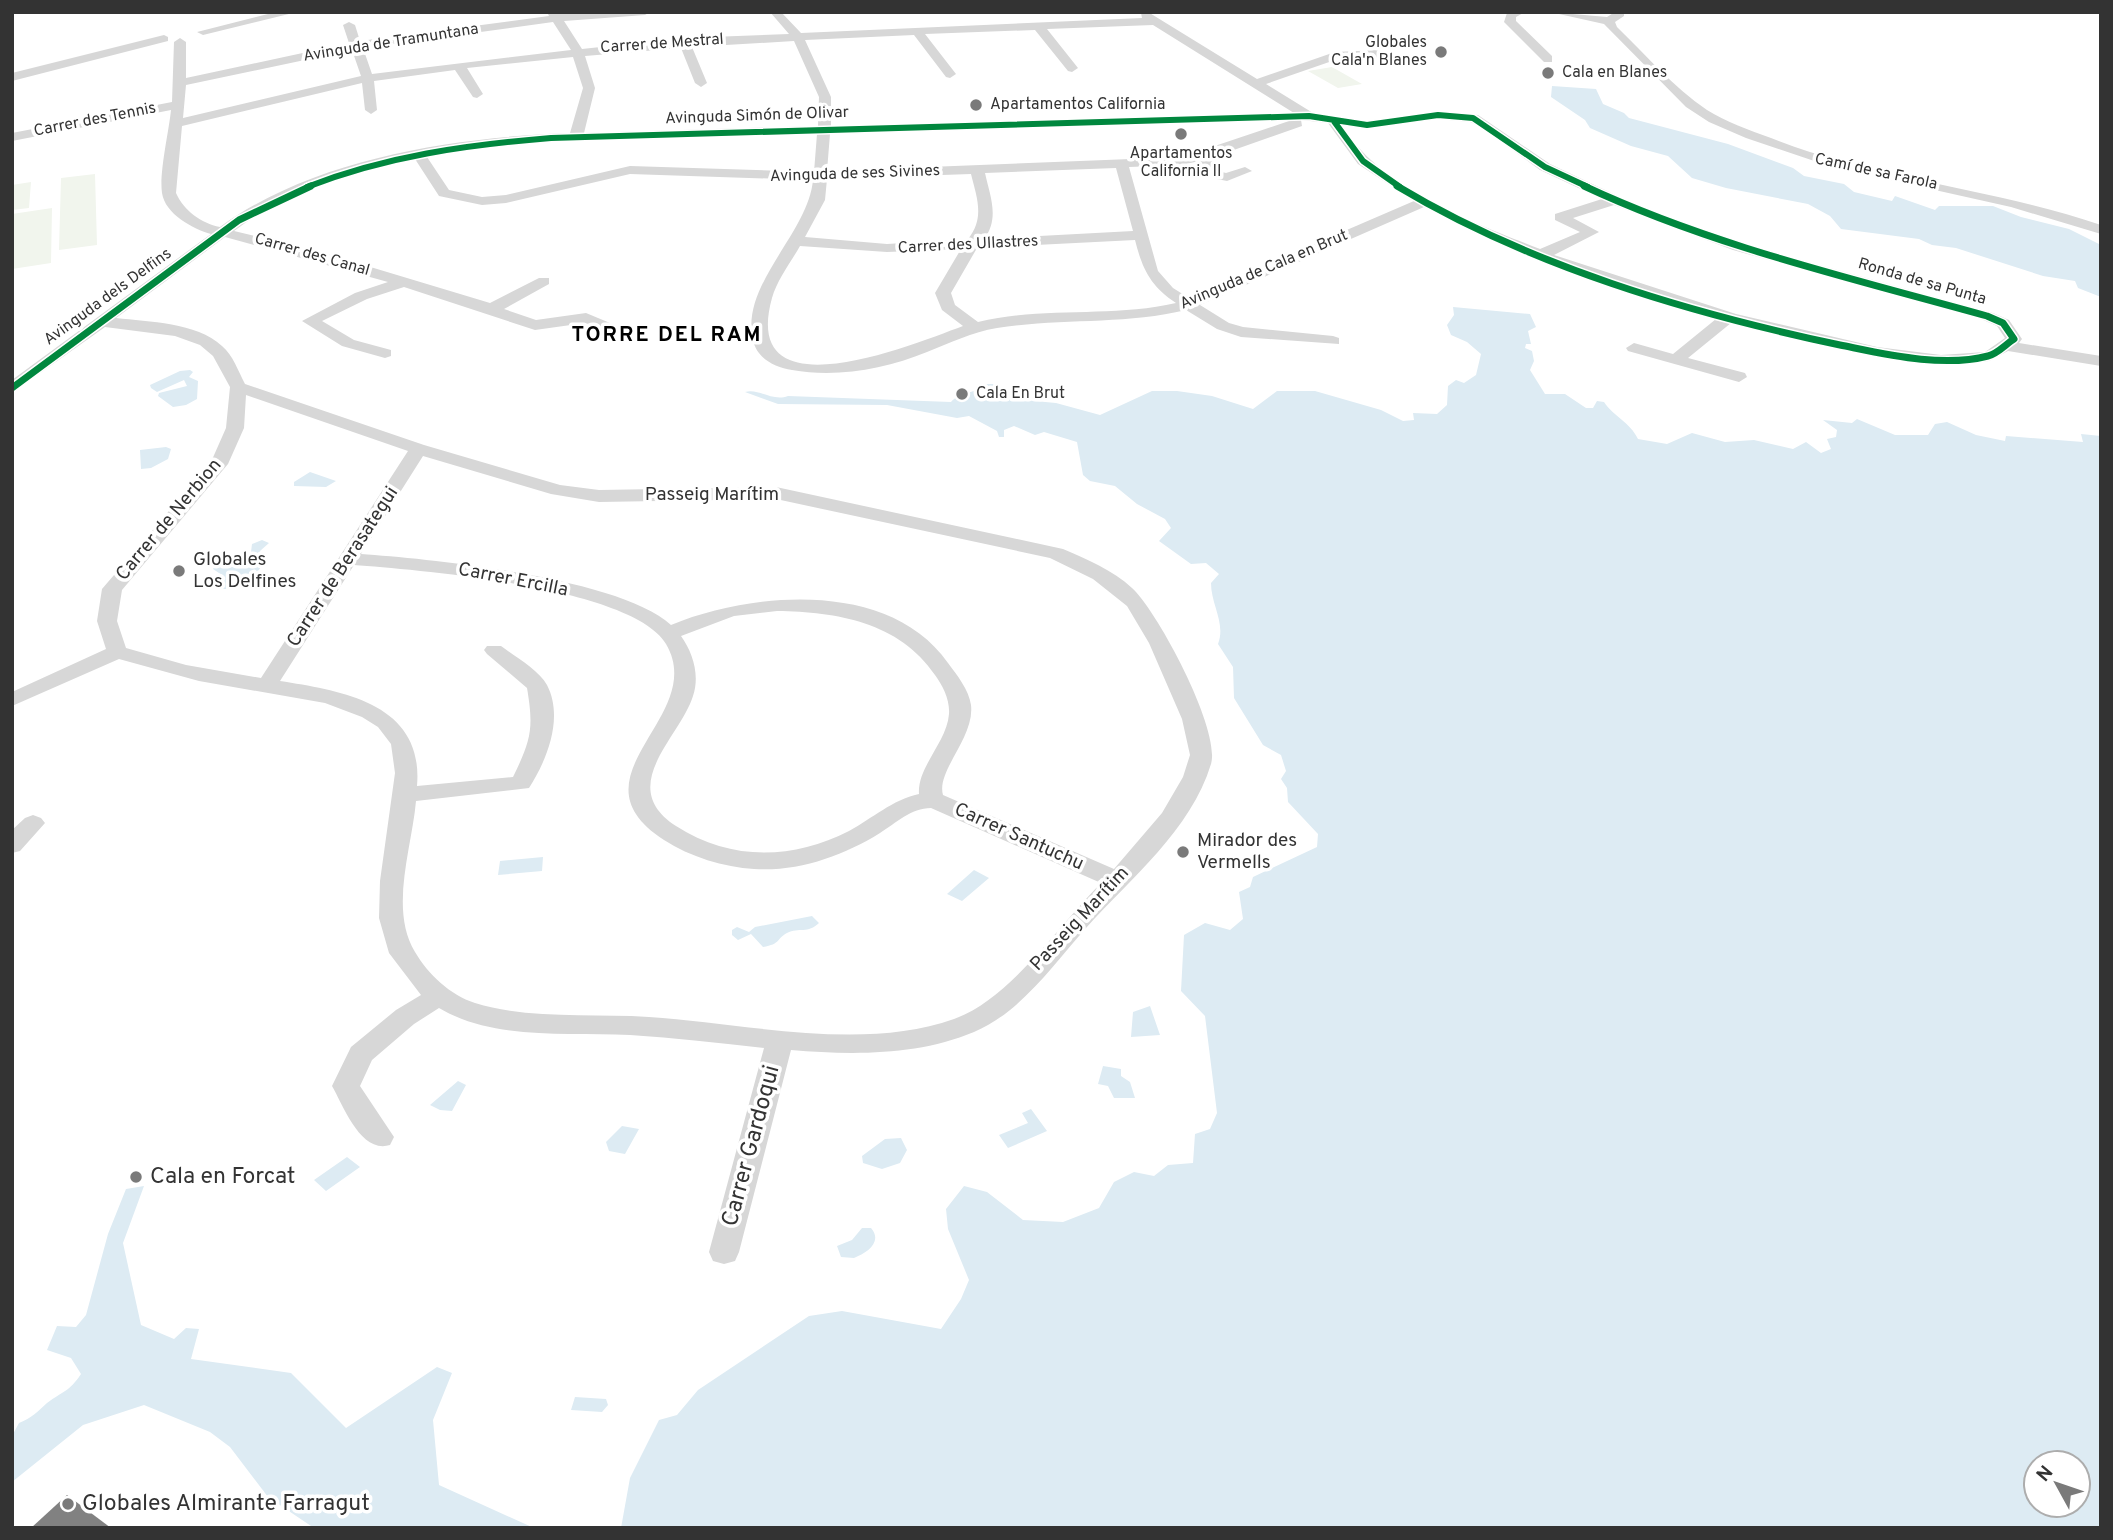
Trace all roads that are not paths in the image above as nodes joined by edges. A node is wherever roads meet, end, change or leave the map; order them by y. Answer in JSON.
{"nodes":[{"id":1,"x":292,"y":12,"type":"edge"},
{"id":2,"x":645,"y":12,"type":"edge"},
{"id":3,"x":775,"y":12,"type":"edge"},
{"id":4,"x":1141,"y":12,"type":"edge"},
{"id":5,"x":1520,"y":12,"type":"edge"},
{"id":6,"x":1555,"y":12,"type":"edge"},
{"id":7,"x":1622,"y":12,"type":"edge"},
{"id":8,"x":555,"y":15,"type":"edge"},
{"id":9,"x":183,"y":17,"type":"dead end"},
{"id":10,"x":1156,"y":21,"type":"junction"},
{"id":11,"x":1609,"y":21,"type":"junction"},
{"id":12,"x":349,"y":25,"type":"dead end"},
{"id":13,"x":1038,"y":26,"type":"junction"},
{"id":14,"x":916,"y":30,"type":"junction"},
{"id":15,"x":797,"y":36,"type":"junction"},
{"id":16,"x":183,"y":37,"type":"junction"},
{"id":17,"x":684,"y":43,"type":"junction"},
{"id":18,"x":358,"y":45,"type":"junction"},
{"id":19,"x":577,"y":50,"type":"junction"},
{"id":20,"x":1380,"y":54,"type":"dead end"},
{"id":21,"x":1548,"y":59,"type":"dead end"},
{"id":22,"x":459,"y":66,"type":"junction"},
{"id":23,"x":1072,"y":68,"type":"dead end"},
{"id":24,"x":950,"y":74,"type":"dead end"},
{"id":25,"x":12,"y":77,"type":"edge"},
{"id":26,"x":367,"y":78,"type":"junction"},
{"id":27,"x":180,"y":83,"type":"junction"},
{"id":28,"x":701,"y":83,"type":"dead end"},
{"id":29,"x":1258,"y":83,"type":"junction"},
{"id":30,"x":477,"y":94,"type":"dead end"},
{"id":31,"x":177,"y":105,"type":"junction"},
{"id":32,"x":371,"y":110,"type":"dead end"},
{"id":33,"x":1309,"y":116,"type":"junction"},
{"id":34,"x":1333,"y":120,"type":"junction"},
{"id":35,"x":175,"y":124,"type":"junction"},
{"id":36,"x":1367,"y":125,"type":"junction"},
{"id":37,"x":824,"y":130,"type":"junction"},
{"id":38,"x":1341,"y":134,"type":"junction"},
{"id":39,"x":12,"y":137,"type":"edge"},
{"id":40,"x":576,"y":137,"type":"junction"},
{"id":41,"x":418,"y":154,"type":"junction"},
{"id":42,"x":1205,"y":156,"type":"junction"},
{"id":43,"x":1122,"y":164,"type":"junction"},
{"id":44,"x":977,"y":169,"type":"junction"},
{"id":45,"x":1245,"y":171,"type":"dead end"},
{"id":46,"x":822,"y":174,"type":"junction"},
{"id":47,"x":1424,"y":201,"type":"junction"},
{"id":48,"x":1612,"y":201,"type":"junction"},
{"id":49,"x":2101,"y":230,"type":"edge"},
{"id":50,"x":224,"y":232,"type":"junction"},
{"id":51,"x":1140,"y":235,"type":"junction"},
{"id":52,"x":796,"y":241,"type":"junction"},
{"id":53,"x":972,"y":245,"type":"junction"},
{"id":54,"x":1540,"y":254,"type":"junction"},
{"id":55,"x":544,"y":281,"type":"dead end"},
{"id":56,"x":403,"y":282,"type":"junction"},
{"id":57,"x":1186,"y":305,"type":"junction"},
{"id":58,"x":491,"y":309,"type":"junction"},
{"id":59,"x":1728,"y":317,"type":"junction"},
{"id":60,"x":100,"y":321,"type":"junction"},
{"id":61,"x":602,"y":323,"type":"dead end"},
{"id":62,"x":974,"y":327,"type":"junction"},
{"id":63,"x":1333,"y":341,"type":"dead end"},
{"id":64,"x":2011,"y":347,"type":"junction"},
{"id":65,"x":1634,"y":348,"type":"dead end"},
{"id":66,"x":385,"y":354,"type":"dead end"},
{"id":67,"x":1675,"y":360,"type":"junction"},
{"id":68,"x":2101,"y":361,"type":"edge"},
{"id":69,"x":1739,"y":377,"type":"dead end"},
{"id":70,"x":238,"y":387,"type":"junction"},
{"id":71,"x":12,"y":388,"type":"edge"},
{"id":72,"x":277,"y":401,"type":"junction"},
{"id":73,"x":236,"y":415,"type":"junction"},
{"id":74,"x":418,"y":449,"type":"junction"},
{"id":75,"x":348,"y":559,"type":"junction"},
{"id":76,"x":669,"y":633,"type":"junction"},
{"id":77,"x":494,"y":650,"type":"dead end"},
{"id":78,"x":118,"y":652,"type":"junction"},
{"id":79,"x":268,"y":684,"type":"junction"},
{"id":80,"x":12,"y":699,"type":"edge"},
{"id":81,"x":405,"y":795,"type":"junction"},
{"id":82,"x":927,"y":800,"type":"junction"},
{"id":83,"x":33,"y":823,"type":"dead end"},
{"id":84,"x":12,"y":845,"type":"edge"},
{"id":85,"x":1116,"y":880,"type":"junction"},
{"id":86,"x":439,"y":996,"type":"junction"},
{"id":87,"x":780,"y":1039,"type":"junction"},
{"id":88,"x":380,"y":1137,"type":"dead end"},
{"id":89,"x":724,"y":1252,"type":"dead end"}],
"edges":[{"from":1,"to":16,"type":"street"},
{"from":2,"to":8,"type":"street","name":"Avinguda de Tramuntana"},
{"from":3,"to":15,"type":"street","name":"Avinguda de Cala en Brut"},
{"from":4,"to":10,"type":"street"},
{"from":5,"to":21,"type":"street"},
{"from":6,"to":11,"type":"street"},
{"from":7,"to":11,"type":"street"},
{"from":8,"to":18,"type":"street","name":"Avinguda de Tramuntana"},
{"from":8,"to":19,"type":"street"},
{"from":9,"to":16,"type":"street","name":"Carrer des Canal"},
{"from":10,"to":13,"type":"street","name":"Carrer de Mestral"},
{"from":10,"to":29,"type":"street"},
{"from":11,"to":49,"type":"street","name":"Camí de sa Farola"},
{"from":12,"to":18,"type":"street"},
{"from":13,"to":14,"type":"street","name":"Carrer de Mestral"},
{"from":13,"to":23,"type":"street"},
{"from":14,"to":15,"type":"street","name":"Carrer de Mestral"},
{"from":14,"to":24,"type":"street"},
{"from":15,"to":17,"type":"street","name":"Carrer de Mestral"},
{"from":15,"to":37,"type":"street","name":"Avinguda de Cala en Brut"},
{"from":16,"to":25,"type":"street"},
{"from":16,"to":27,"type":"street","name":"Carrer des Canal"},
{"from":17,"to":19,"type":"street","name":"Carrer de Mestral"},
{"from":17,"to":28,"type":"street"},
{"from":18,"to":26,"type":"street"},
{"from":18,"to":27,"type":"street","name":"Avinguda de Tramuntana"},
{"from":19,"to":22,"type":"street","name":"Carrer de Mestral"},
{"from":19,"to":40,"type":"street"},
{"from":20,"to":29,"type":"street"},
{"from":22,"to":26,"type":"street","name":"Carrer de Mestral"},
{"from":22,"to":30,"type":"street"},
{"from":26,"to":32,"type":"street"},
{"from":26,"to":35,"type":"street","name":"Carrer de Mestral"},
{"from":27,"to":31,"type":"street","name":"Carrer des Canal"},
{"from":29,"to":33,"type":"street"},
{"from":31,"to":35,"type":"street","name":"Carrer des Canal"},
{"from":31,"to":39,"type":"street","name":"Carrer des Tennis"},
{"from":33,"to":34,"type":"street","name":"Ronda de sa Punta"},
{"from":33,"to":37,"type":"street","name":"Avinguda Simón de Olivar"},
{"from":33,"to":42,"type":"street","name":"Avinguda de ses Sivines"},
{"from":34,"to":36,"type":"street","name":"Ronda de sa Punta"},
{"from":34,"to":38,"type":"street"},
{"from":35,"to":50,"type":"street","name":"Carrer des Canal"},
{"from":36,"to":38,"type":"street","name":"Ronda de sa Punta"},
{"from":36,"to":48,"type":"street","name":"Ronda de sa Punta"},
{"from":37,"to":40,"type":"street","name":"Avinguda Simón de Olivar"},
{"from":37,"to":46,"type":"street","name":"Avinguda de Cala en Brut"},
{"from":38,"to":47,"type":"street"},
{"from":40,"to":41,"type":"street","name":"Avinguda Simón de Olivar"},
{"from":41,"to":46,"type":"street","name":"Avinguda de ses Sivines"},
{"from":41,"to":50,"type":"street","name":"Avinguda Simón de Olivar"},
{"from":42,"to":43,"type":"street","name":"Avinguda de ses Sivines"},
{"from":42,"to":45,"type":"street"},
{"from":43,"to":44,"type":"street","name":"Avinguda de ses Sivines"},
{"from":43,"to":51,"type":"street"},
{"from":44,"to":46,"type":"street","name":"Avinguda de ses Sivines"},
{"from":44,"to":53,"type":"street"},
{"from":46,"to":52,"type":"street","name":"Avinguda de Cala en Brut"},
{"from":47,"to":54,"type":"street"},
{"from":47,"to":57,"type":"street","name":"Avinguda de Cala en Brut"},
{"from":48,"to":54,"type":"street"},
{"from":48,"to":64,"type":"street","name":"Ronda de sa Punta"},
{"from":50,"to":56,"type":"street","name":"Carrer des Canal"},
{"from":50,"to":60,"type":"street","name":"Avinguda dels Delfins"},
{"from":51,"to":53,"type":"street","name":"Carrer des Ullastres"},
{"from":51,"to":57,"type":"street"},
{"from":52,"to":53,"type":"street","name":"Carrer des Ullastres"},
{"from":52,"to":62,"type":"street","name":"Avinguda de Cala en Brut"},
{"from":53,"to":62,"type":"street"},
{"from":54,"to":59,"type":"street"},
{"from":55,"to":58,"type":"street"},
{"from":56,"to":58,"type":"street","name":"Carrer des Canal"},
{"from":56,"to":66,"type":"street"},
{"from":57,"to":62,"type":"street","name":"Avinguda de Cala en Brut"},
{"from":57,"to":63,"type":"street"},
{"from":58,"to":61,"type":"street","name":"Carrer des Canal"},
{"from":59,"to":64,"type":"street"},
{"from":59,"to":67,"type":"street"},
{"from":60,"to":70,"type":"street"},
{"from":60,"to":71,"type":"street","name":"Avinguda dels Delfins"},
{"from":64,"to":68,"type":"street"},
{"from":65,"to":67,"type":"street"},
{"from":67,"to":69,"type":"street"},
{"from":70,"to":72,"type":"street","name":"Passeig Marítim"},
{"from":70,"to":73,"type":"street","name":"Carrer de Nerbion"},
{"from":72,"to":73,"type":"street"},
{"from":72,"to":74,"type":"street","name":"Passeig Marítim"},
{"from":73,"to":78,"type":"street","name":"Carrer de Nerbion"},
{"from":74,"to":75,"type":"street","name":"Carrer de Berasategui"},
{"from":74,"to":85,"type":"street","name":"Passeig Marítim"},
{"from":75,"to":76,"type":"street","name":"Carrer Ercilla"},
{"from":75,"to":79,"type":"street","name":"Carrer de Berasategui"},
{"from":76,"to":82,"type":"street"},
{"from":76,"to":82,"type":"street"},
{"from":77,"to":81,"type":"street"},
{"from":78,"to":79,"type":"street","name":"Passeig Marítim"},
{"from":78,"to":80,"type":"street"},
{"from":79,"to":81,"type":"street","name":"Passeig Marítim"},
{"from":81,"to":86,"type":"street","name":"Passeig Marítim"},
{"from":82,"to":85,"type":"street","name":"Carrer Santuchu"},
{"from":83,"to":84,"type":"street"},
{"from":85,"to":87,"type":"street","name":"Passeig Marítim"},
{"from":86,"to":87,"type":"street","name":"Passeig Marítim"},
{"from":86,"to":88,"type":"street"},
{"from":87,"to":89,"type":"street","name":"Carrer Gardoqui"}]}
